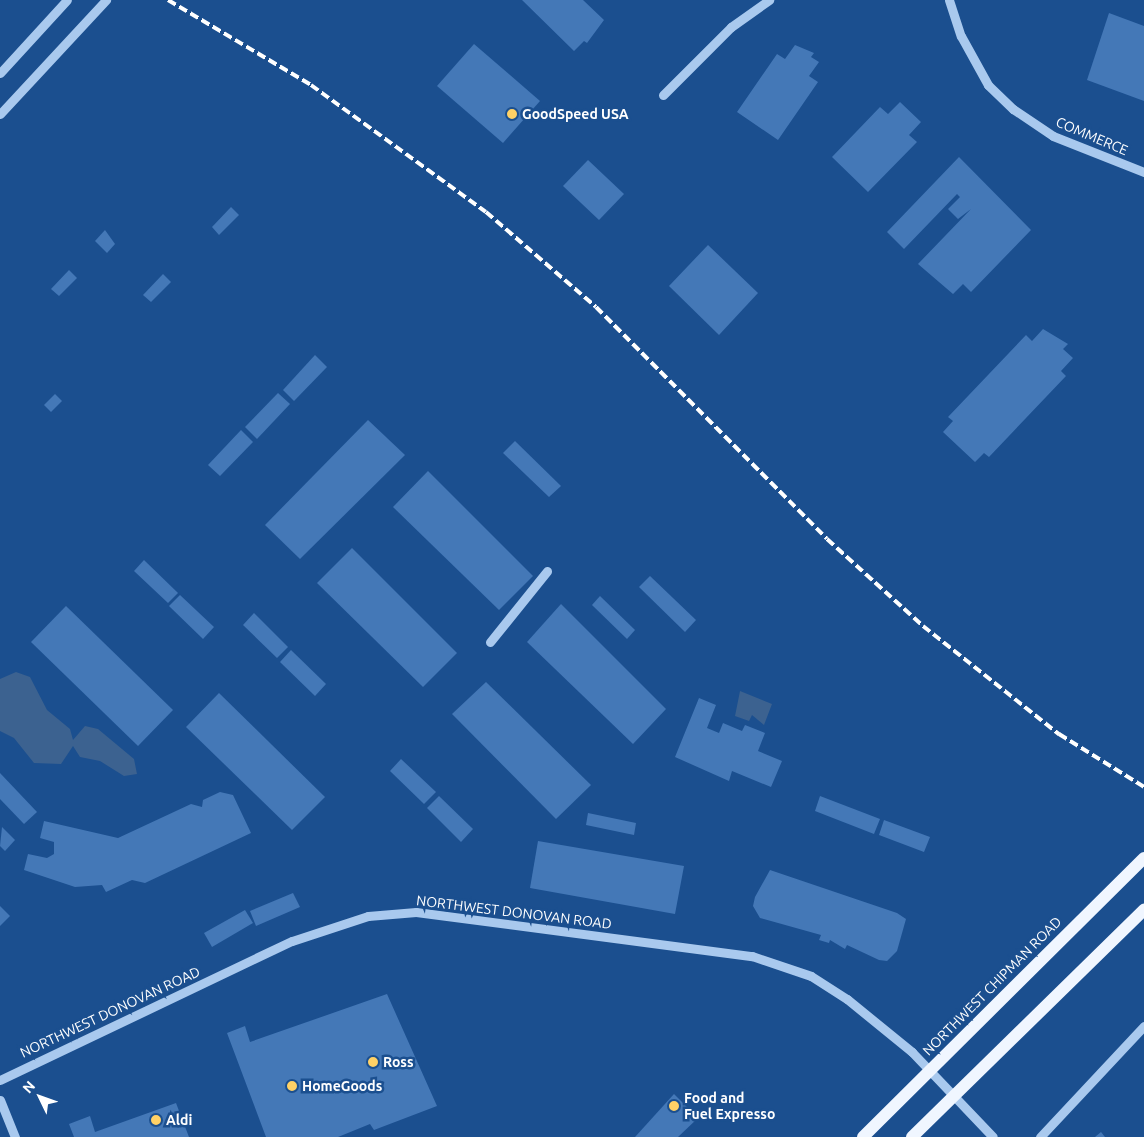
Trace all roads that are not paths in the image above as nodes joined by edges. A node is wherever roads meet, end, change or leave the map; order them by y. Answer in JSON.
{"nodes":[{"id":1,"x":67,"y":0,"type":"edge"},
{"id":2,"x":106,"y":0,"type":"edge"},
{"id":3,"x":769,"y":0,"type":"edge"},
{"id":4,"x":949,"y":0,"type":"edge"},
{"id":5,"x":0,"y":73,"type":"edge"},
{"id":6,"x":662,"y":95,"type":"dead end"},
{"id":7,"x":0,"y":114,"type":"edge"},
{"id":8,"x":1144,"y":172,"type":"edge"},
{"id":9,"x":547,"y":572,"type":"dead end"},
{"id":10,"x":490,"y":642,"type":"dead end"},
{"id":11,"x":1140,"y":861,"type":"edge"},
{"id":12,"x":1144,"y":910,"type":"edge"},
{"id":13,"x":1144,"y":1026,"type":"edge"},
{"id":14,"x":930,"y":1068,"type":"junction"},
{"id":15,"x":0,"y":1080,"type":"edge"},
{"id":16,"x":954,"y":1096,"type":"junction"},
{"id":17,"x":0,"y":1100,"type":"edge"},
{"id":18,"x":15,"y":1137,"type":"edge"},
{"id":19,"x":863,"y":1137,"type":"edge"},
{"id":20,"x":912,"y":1137,"type":"edge"},
{"id":21,"x":994,"y":1137,"type":"edge"},
{"id":22,"x":1040,"y":1137,"type":"edge"}],
"edges":[{"from":1,"to":5,"type":"street"},
{"from":2,"to":7,"type":"street"},
{"from":3,"to":6,"type":"street"},
{"from":4,"to":8,"type":"street","name":"COMMERCE"},
{"from":9,"to":10,"type":"street"},
{"from":11,"to":14,"type":"main road","name":"NORTHWEST CHIPMAN ROAD"},
{"from":12,"to":16,"type":"main road"},
{"from":13,"to":22,"type":"street"},
{"from":14,"to":15,"type":"street","name":"NORTHWEST DONOVAN ROAD"},
{"from":14,"to":16,"type":"street","name":"NORTHWEST DONOVAN ROAD"},
{"from":14,"to":19,"type":"main road","name":"NORTHWEST CHIPMAN ROAD"},
{"from":16,"to":20,"type":"main road"},
{"from":16,"to":21,"type":"street","name":"NORTHWEST DONOVAN ROAD"},
{"from":17,"to":18,"type":"street"}]}
